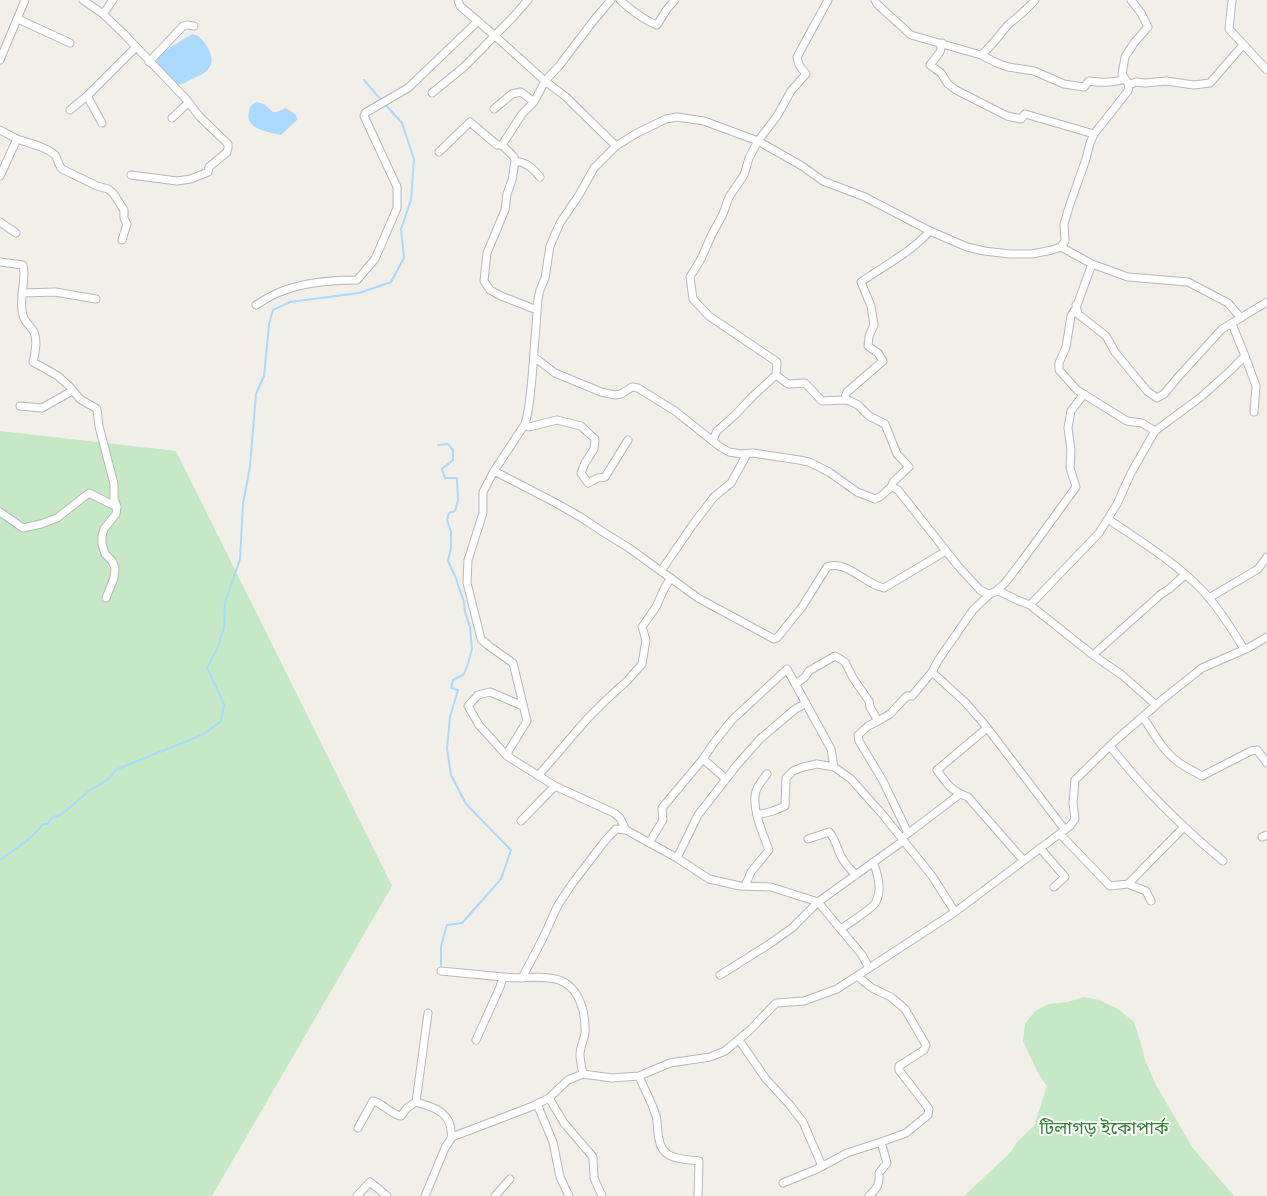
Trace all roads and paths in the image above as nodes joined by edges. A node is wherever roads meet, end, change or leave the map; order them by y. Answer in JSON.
{"nodes":[{"id":1,"x":25,"y":0,"type":"edge"},
{"id":2,"x":83,"y":0,"type":"edge"},
{"id":3,"x":113,"y":0,"type":"edge"},
{"id":4,"x":458,"y":0,"type":"edge"},
{"id":5,"x":528,"y":0,"type":"edge"},
{"id":6,"x":611,"y":0,"type":"edge"},
{"id":7,"x":620,"y":0,"type":"edge"},
{"id":8,"x":676,"y":0,"type":"edge"},
{"id":9,"x":828,"y":0,"type":"edge"},
{"id":10,"x":875,"y":0,"type":"edge"},
{"id":11,"x":1035,"y":0,"type":"edge"},
{"id":12,"x":1132,"y":0,"type":"edge"},
{"id":13,"x":1232,"y":0,"type":"edge"},
{"id":14,"x":103,"y":14,"type":"junction"},
{"id":15,"x":18,"y":18,"type":"junction"},
{"id":16,"x":478,"y":21,"type":"junction"},
{"id":17,"x":194,"y":26,"type":"dead end"},
{"id":18,"x":495,"y":36,"type":"junction"},
{"id":19,"x":70,"y":42,"type":"dead end"},
{"id":20,"x":942,"y":43,"type":"junction"},
{"id":21,"x":1243,"y":45,"type":"junction"},
{"id":22,"x":136,"y":47,"type":"junction"},
{"id":23,"x":981,"y":54,"type":"junction"},
{"id":24,"x":0,"y":60,"type":"edge"},
{"id":25,"x":150,"y":62,"type":"junction"},
{"id":26,"x":1267,"y":70,"type":"edge"},
{"id":27,"x":545,"y":81,"type":"junction"},
{"id":28,"x":1127,"y":82,"type":"junction"},
{"id":29,"x":432,"y":93,"type":"dead end"},
{"id":30,"x":87,"y":96,"type":"junction"},
{"id":31,"x":534,"y":102,"type":"junction"},
{"id":32,"x":188,"y":103,"type":"junction"},
{"id":33,"x":494,"y":109,"type":"dead end"},
{"id":34,"x":70,"y":110,"type":"dead end"},
{"id":35,"x":172,"y":118,"type":"dead end"},
{"id":36,"x":102,"y":123,"type":"dead end"},
{"id":37,"x":0,"y":130,"type":"edge"},
{"id":38,"x":1094,"y":134,"type":"junction"},
{"id":39,"x":17,"y":139,"type":"junction"},
{"id":40,"x":758,"y":141,"type":"junction"},
{"id":41,"x":502,"y":145,"type":"junction"},
{"id":42,"x":616,"y":146,"type":"junction"},
{"id":43,"x":438,"y":152,"type":"dead end"},
{"id":44,"x":515,"y":161,"type":"junction"},
{"id":45,"x":132,"y":175,"type":"dead end"},
{"id":46,"x":0,"y":176,"type":"edge"},
{"id":47,"x":540,"y":176,"type":"dead end"},
{"id":48,"x":0,"y":222,"type":"edge"},
{"id":49,"x":930,"y":231,"type":"junction"},
{"id":50,"x":16,"y":233,"type":"dead end"},
{"id":51,"x":122,"y":240,"type":"dead end"},
{"id":52,"x":1061,"y":247,"type":"junction"},
{"id":53,"x":0,"y":262,"type":"edge"},
{"id":54,"x":1092,"y":264,"type":"junction"},
{"id":55,"x":22,"y":293,"type":"junction"},
{"id":56,"x":96,"y":298,"type":"dead end"},
{"id":57,"x":1267,"y":302,"type":"edge"},
{"id":58,"x":1076,"y":304,"type":"junction"},
{"id":59,"x":256,"y":306,"type":"dead end"},
{"id":60,"x":537,"y":310,"type":"junction"},
{"id":61,"x":1241,"y":318,"type":"junction"},
{"id":62,"x":1232,"y":324,"type":"junction"},
{"id":63,"x":1245,"y":356,"type":"junction"},
{"id":64,"x":534,"y":357,"type":"junction"},
{"id":65,"x":776,"y":374,"type":"junction"},
{"id":66,"x":72,"y":391,"type":"junction"},
{"id":67,"x":1084,"y":394,"type":"junction"},
{"id":68,"x":844,"y":400,"type":"junction"},
{"id":69,"x":20,"y":406,"type":"dead end"},
{"id":70,"x":1254,"y":412,"type":"dead end"},
{"id":71,"x":524,"y":424,"type":"junction"},
{"id":72,"x":1155,"y":431,"type":"junction"},
{"id":73,"x":628,"y":440,"type":"dead end"},
{"id":74,"x":713,"y":440,"type":"junction"},
{"id":75,"x":747,"y":454,"type":"junction"},
{"id":76,"x":494,"y":471,"type":"junction"},
{"id":77,"x":891,"y":488,"type":"junction"},
{"id":78,"x":117,"y":507,"type":"junction"},
{"id":79,"x":0,"y":512,"type":"edge"},
{"id":80,"x":1108,"y":519,"type":"junction"},
{"id":81,"x":946,"y":551,"type":"junction"},
{"id":82,"x":1267,"y":557,"type":"edge"},
{"id":83,"x":661,"y":571,"type":"junction"},
{"id":84,"x":1185,"y":575,"type":"junction"},
{"id":85,"x":671,"y":578,"type":"junction"},
{"id":86,"x":993,"y":593,"type":"junction"},
{"id":87,"x":106,"y":598,"type":"dead end"},
{"id":88,"x":1209,"y":598,"type":"junction"},
{"id":89,"x":1030,"y":605,"type":"junction"},
{"id":90,"x":1267,"y":636,"type":"edge"},
{"id":91,"x":1244,"y":649,"type":"junction"},
{"id":92,"x":1092,"y":655,"type":"junction"},
{"id":93,"x":932,"y":672,"type":"junction"},
{"id":94,"x":796,"y":684,"type":"junction"},
{"id":95,"x":806,"y":703,"type":"junction"},
{"id":96,"x":1156,"y":705,"type":"junction"},
{"id":97,"x":523,"y":706,"type":"junction"},
{"id":98,"x":1143,"y":716,"type":"junction"},
{"id":99,"x":878,"y":721,"type":"junction"},
{"id":100,"x":987,"y":728,"type":"junction"},
{"id":101,"x":1110,"y":746,"type":"junction"},
{"id":102,"x":507,"y":756,"type":"junction"},
{"id":103,"x":703,"y":759,"type":"junction"},
{"id":104,"x":1267,"y":763,"type":"edge"},
{"id":105,"x":834,"y":767,"type":"junction"},
{"id":106,"x":767,"y":774,"type":"dead end"},
{"id":107,"x":538,"y":776,"type":"junction"},
{"id":108,"x":726,"y":779,"type":"junction"},
{"id":109,"x":555,"y":786,"type":"junction"},
{"id":110,"x":960,"y":794,"type":"junction"},
{"id":111,"x":758,"y":815,"type":"junction"},
{"id":112,"x":521,"y":821,"type":"dead end"},
{"id":113,"x":1184,"y":827,"type":"junction"},
{"id":114,"x":626,"y":830,"type":"junction"},
{"id":115,"x":1063,"y":832,"type":"junction"},
{"id":116,"x":908,"y":833,"type":"junction"},
{"id":117,"x":808,"y":839,"type":"dead end"},
{"id":118,"x":902,"y":840,"type":"junction"},
{"id":119,"x":649,"y":843,"type":"junction"},
{"id":120,"x":1040,"y":848,"type":"junction"},
{"id":121,"x":677,"y":858,"type":"junction"},
{"id":122,"x":1023,"y":860,"type":"junction"},
{"id":123,"x":1223,"y":861,"type":"dead end"},
{"id":124,"x":873,"y":862,"type":"junction"},
{"id":125,"x":856,"y":875,"type":"junction"},
{"id":126,"x":1128,"y":884,"type":"junction"},
{"id":127,"x":744,"y":886,"type":"junction"},
{"id":128,"x":1054,"y":887,"type":"dead end"},
{"id":129,"x":1151,"y":901,"type":"dead end"},
{"id":130,"x":818,"y":902,"type":"junction"},
{"id":131,"x":955,"y":912,"type":"junction"},
{"id":132,"x":841,"y":929,"type":"junction"},
{"id":133,"x":869,"y":968,"type":"junction"},
{"id":134,"x":441,"y":971,"type":"dead end"},
{"id":135,"x":720,"y":975,"type":"dead end"},
{"id":136,"x":857,"y":976,"type":"junction"},
{"id":137,"x":503,"y":977,"type":"junction"},
{"id":138,"x":522,"y":978,"type":"junction"},
{"id":139,"x":428,"y":1013,"type":"dead end"},
{"id":140,"x":476,"y":1040,"type":"dead end"},
{"id":141,"x":739,"y":1040,"type":"junction"},
{"id":142,"x":583,"y":1074,"type":"junction"},
{"id":143,"x":639,"y":1076,"type":"junction"},
{"id":144,"x":549,"y":1098,"type":"junction"},
{"id":145,"x":416,"y":1102,"type":"junction"},
{"id":146,"x":537,"y":1104,"type":"junction"},
{"id":147,"x":358,"y":1128,"type":"dead end"},
{"id":148,"x":452,"y":1137,"type":"junction"},
{"id":149,"x":881,"y":1142,"type":"junction"},
{"id":150,"x":822,"y":1166,"type":"junction"},
{"id":151,"x":510,"y":1179,"type":"dead end"},
{"id":152,"x":783,"y":1183,"type":"dead end"},
{"id":153,"x":357,"y":1196,"type":"edge"},
{"id":154,"x":386,"y":1196,"type":"edge"},
{"id":155,"x":425,"y":1196,"type":"edge"},
{"id":156,"x":495,"y":1196,"type":"edge"},
{"id":157,"x":569,"y":1196,"type":"edge"},
{"id":158,"x":602,"y":1196,"type":"edge"},
{"id":159,"x":698,"y":1196,"type":"edge"},
{"id":160,"x":869,"y":1196,"type":"edge"}],
"edges":[{"from":1,"to":15,"type":"street"},
{"from":2,"to":14,"type":"street"},
{"from":3,"to":14,"type":"street"},
{"from":4,"to":16,"type":"street"},
{"from":5,"to":18,"type":"street"},
{"from":6,"to":27,"type":"street"},
{"from":7,"to":8,"type":"street"},
{"from":9,"to":40,"type":"street"},
{"from":10,"to":20,"type":"street"},
{"from":11,"to":23,"type":"street"},
{"from":12,"to":28,"type":"street"},
{"from":13,"to":21,"type":"street"},
{"from":14,"to":22,"type":"street"},
{"from":15,"to":19,"type":"street"},
{"from":15,"to":24,"type":"street"},
{"from":16,"to":18,"type":"street"},
{"from":16,"to":59,"type":"street"},
{"from":17,"to":25,"type":"street"},
{"from":18,"to":27,"type":"street"},
{"from":18,"to":29,"type":"street"},
{"from":20,"to":23,"type":"street"},
{"from":20,"to":38,"type":"street"},
{"from":21,"to":26,"type":"street"},
{"from":21,"to":28,"type":"street"},
{"from":22,"to":25,"type":"street"},
{"from":22,"to":30,"type":"street"},
{"from":23,"to":28,"type":"street"},
{"from":25,"to":32,"type":"street"},
{"from":27,"to":31,"type":"street"},
{"from":27,"to":42,"type":"street"},
{"from":28,"to":38,"type":"street"},
{"from":30,"to":34,"type":"street"},
{"from":30,"to":36,"type":"street"},
{"from":31,"to":33,"type":"street"},
{"from":31,"to":41,"type":"street"},
{"from":32,"to":35,"type":"street"},
{"from":32,"to":45,"type":"street"},
{"from":37,"to":39,"type":"street"},
{"from":38,"to":52,"type":"street"},
{"from":39,"to":46,"type":"street"},
{"from":39,"to":51,"type":"street"},
{"from":40,"to":42,"type":"street"},
{"from":40,"to":49,"type":"street"},
{"from":40,"to":65,"type":"street"},
{"from":41,"to":43,"type":"street"},
{"from":41,"to":44,"type":"street"},
{"from":42,"to":60,"type":"street"},
{"from":44,"to":47,"type":"street"},
{"from":44,"to":60,"type":"street"},
{"from":48,"to":50,"type":"street"},
{"from":49,"to":52,"type":"street"},
{"from":49,"to":68,"type":"street"},
{"from":52,"to":54,"type":"street"},
{"from":53,"to":55,"type":"street"},
{"from":54,"to":58,"type":"street"},
{"from":54,"to":61,"type":"street"},
{"from":55,"to":56,"type":"street"},
{"from":55,"to":66,"type":"street"},
{"from":57,"to":61,"type":"street"},
{"from":58,"to":62,"type":"street"},
{"from":58,"to":67,"type":"street"},
{"from":60,"to":64,"type":"street"},
{"from":61,"to":62,"type":"street"},
{"from":62,"to":63,"type":"street"},
{"from":63,"to":70,"type":"street"},
{"from":63,"to":72,"type":"street"},
{"from":64,"to":71,"type":"street"},
{"from":64,"to":74,"type":"street"},
{"from":65,"to":68,"type":"street"},
{"from":65,"to":74,"type":"street"},
{"from":66,"to":69,"type":"street"},
{"from":66,"to":78,"type":"street"},
{"from":67,"to":72,"type":"street"},
{"from":67,"to":86,"type":"street"},
{"from":68,"to":77,"type":"street"},
{"from":71,"to":73,"type":"street"},
{"from":71,"to":76,"type":"street"},
{"from":72,"to":80,"type":"street"},
{"from":74,"to":75,"type":"street"},
{"from":75,"to":77,"type":"street"},
{"from":75,"to":83,"type":"street"},
{"from":76,"to":83,"type":"street"},
{"from":76,"to":97,"type":"street"},
{"from":77,"to":81,"type":"street"},
{"from":78,"to":79,"type":"street"},
{"from":78,"to":87,"type":"street"},
{"from":80,"to":84,"type":"street"},
{"from":80,"to":89,"type":"street"},
{"from":81,"to":85,"type":"street"},
{"from":81,"to":86,"type":"street"},
{"from":82,"to":88,"type":"street"},
{"from":83,"to":85,"type":"street"},
{"from":84,"to":88,"type":"street"},
{"from":84,"to":92,"type":"street"},
{"from":85,"to":107,"type":"street"},
{"from":86,"to":89,"type":"street"},
{"from":86,"to":93,"type":"street"},
{"from":88,"to":91,"type":"street"},
{"from":89,"to":92,"type":"street"},
{"from":90,"to":91,"type":"street"},
{"from":91,"to":96,"type":"street"},
{"from":92,"to":96,"type":"street"},
{"from":93,"to":99,"type":"street"},
{"from":93,"to":100,"type":"street"},
{"from":94,"to":95,"type":"street"},
{"from":94,"to":99,"type":"street"},
{"from":94,"to":103,"type":"street"},
{"from":95,"to":105,"type":"street"},
{"from":95,"to":108,"type":"street"},
{"from":96,"to":98,"type":"street"},
{"from":97,"to":102,"type":"street"},
{"from":97,"to":102,"type":"street"},
{"from":98,"to":101,"type":"street"},
{"from":98,"to":104,"type":"street"},
{"from":99,"to":116,"type":"street"},
{"from":100,"to":110,"type":"street"},
{"from":100,"to":115,"type":"street"},
{"from":101,"to":113,"type":"street"},
{"from":101,"to":115,"type":"street"},
{"from":102,"to":107,"type":"street"},
{"from":103,"to":108,"type":"street"},
{"from":103,"to":119,"type":"street"},
{"from":105,"to":111,"type":"street"},
{"from":105,"to":118,"type":"street"},
{"from":106,"to":111,"type":"street"},
{"from":107,"to":109,"type":"street"},
{"from":108,"to":121,"type":"street"},
{"from":109,"to":112,"type":"street"},
{"from":109,"to":114,"type":"street"},
{"from":110,"to":116,"type":"street"},
{"from":110,"to":122,"type":"street"},
{"from":111,"to":127,"type":"street"},
{"from":113,"to":123,"type":"street"},
{"from":113,"to":126,"type":"street"},
{"from":114,"to":119,"type":"street"},
{"from":114,"to":138,"type":"street"},
{"from":115,"to":120,"type":"street"},
{"from":115,"to":126,"type":"street"},
{"from":116,"to":118,"type":"street"},
{"from":117,"to":125,"type":"street"},
{"from":118,"to":124,"type":"street"},
{"from":118,"to":131,"type":"street"},
{"from":119,"to":121,"type":"street"},
{"from":120,"to":122,"type":"street"},
{"from":120,"to":128,"type":"street"},
{"from":121,"to":127,"type":"street"},
{"from":122,"to":131,"type":"street"},
{"from":124,"to":125,"type":"street"},
{"from":124,"to":132,"type":"street"},
{"from":125,"to":130,"type":"street"},
{"from":126,"to":129,"type":"street"},
{"from":127,"to":130,"type":"street"},
{"from":130,"to":132,"type":"street"},
{"from":130,"to":135,"type":"street"},
{"from":131,"to":133,"type":"street"},
{"from":132,"to":133,"type":"street"},
{"from":133,"to":136,"type":"street"},
{"from":134,"to":137,"type":"street"},
{"from":136,"to":141,"type":"street"},
{"from":136,"to":149,"type":"street"},
{"from":137,"to":138,"type":"street"},
{"from":137,"to":140,"type":"street"},
{"from":138,"to":142,"type":"street"},
{"from":139,"to":145,"type":"street"},
{"from":141,"to":143,"type":"street"},
{"from":141,"to":150,"type":"street"},
{"from":142,"to":143,"type":"street"},
{"from":142,"to":144,"type":"street"},
{"from":143,"to":159,"type":"street"},
{"from":144,"to":146,"type":"street"},
{"from":144,"to":158,"type":"street"},
{"from":145,"to":147,"type":"street"},
{"from":145,"to":148,"type":"street"},
{"from":146,"to":148,"type":"street"},
{"from":146,"to":157,"type":"street"},
{"from":148,"to":155,"type":"street"},
{"from":149,"to":150,"type":"street"},
{"from":149,"to":160,"type":"street"},
{"from":150,"to":152,"type":"street"},
{"from":151,"to":156,"type":"street"},
{"from":153,"to":154,"type":"street"}]}
